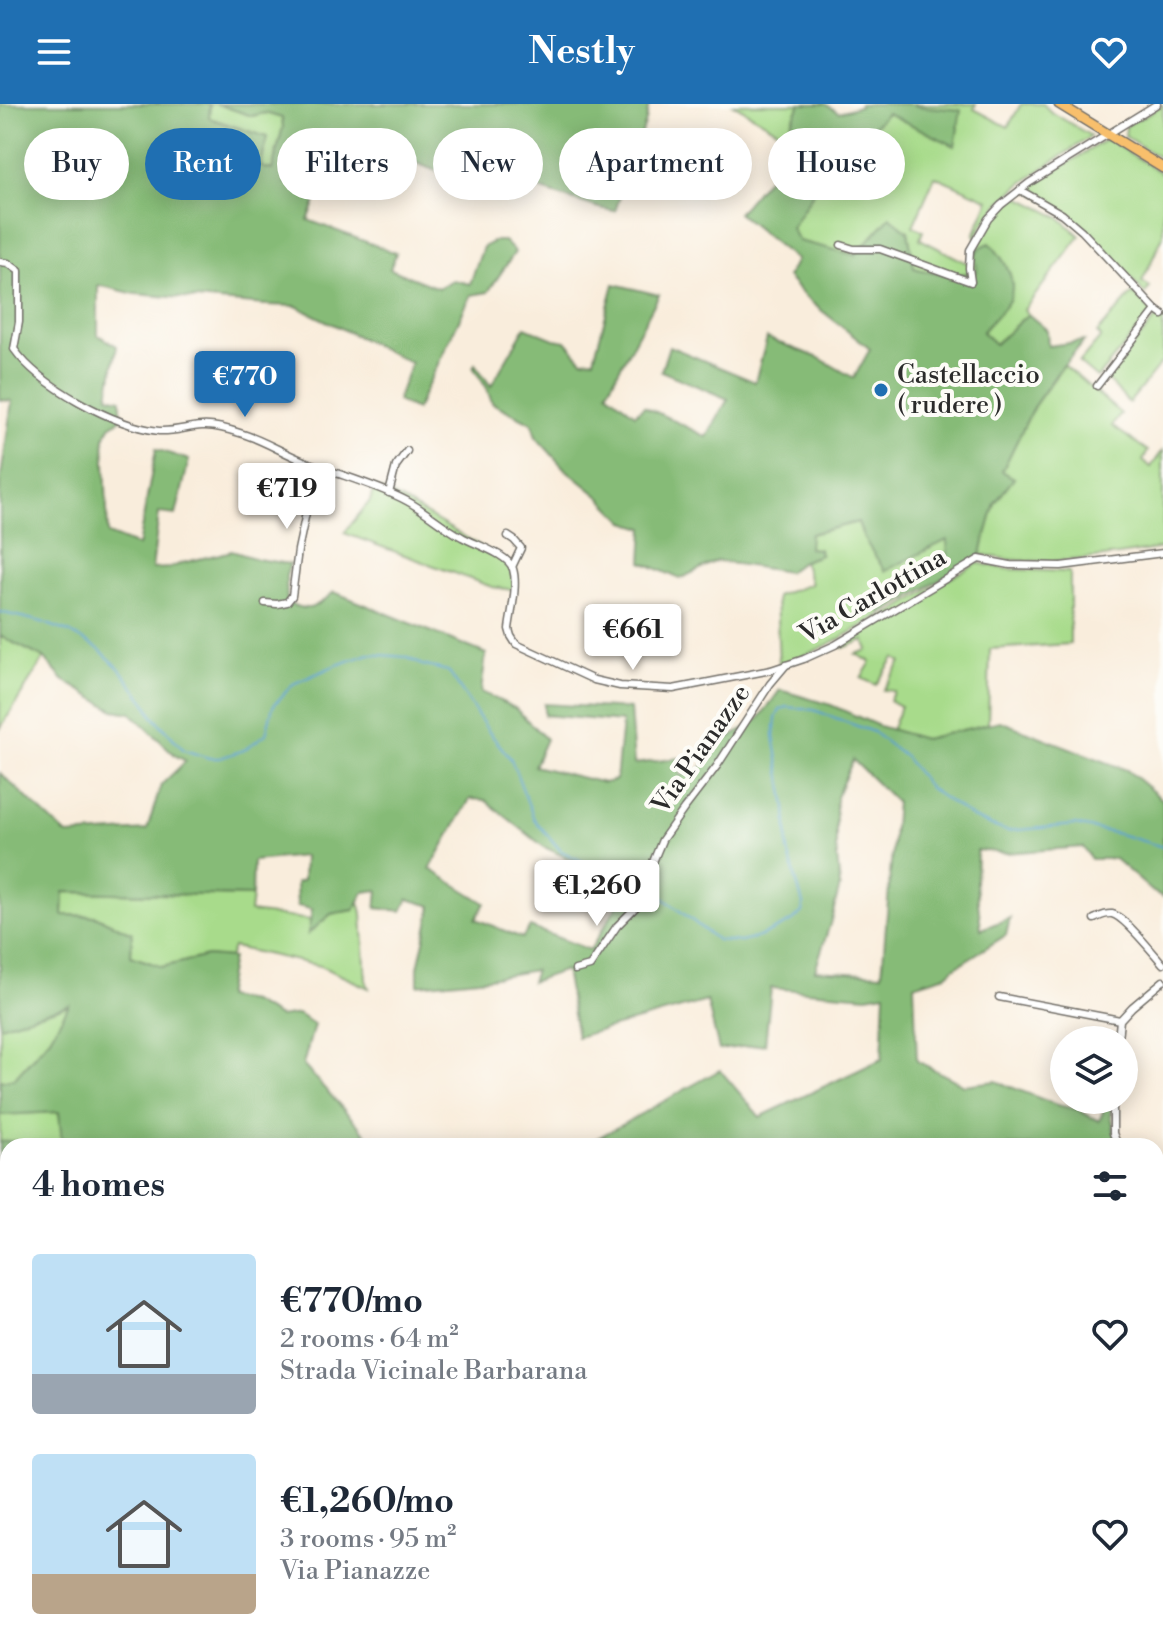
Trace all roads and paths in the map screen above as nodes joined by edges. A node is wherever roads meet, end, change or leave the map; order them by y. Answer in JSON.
{"nodes":[{"id":1,"x":1059,"y":104,"type":"edge"},
{"id":2,"x":1157,"y":104,"type":"edge"},
{"id":3,"x":1108,"y":134,"type":"junction"},
{"id":4,"x":1163,"y":168,"type":"edge"},
{"id":5,"x":1020,"y":190,"type":"junction"},
{"id":6,"x":841,"y":245,"type":"dead end"},
{"id":7,"x":0,"y":262,"type":"edge"},
{"id":8,"x":1160,"y":312,"type":"edge"},
{"id":9,"x":1097,"y":386,"type":"dead end"},
{"id":10,"x":407,"y":451,"type":"dead end"},
{"id":11,"x":316,"y":466,"type":"junction"},
{"id":12,"x":389,"y":493,"type":"junction"},
{"id":13,"x":508,"y":536,"type":"dead end"},
{"id":14,"x":1163,"y":553,"type":"edge"},
{"id":15,"x":512,"y":567,"type":"junction"},
{"id":16,"x":265,"y":603,"type":"dead end"},
{"id":17,"x":786,"y":665,"type":"junction"},
{"id":18,"x":1094,"y":919,"type":"dead end"},
{"id":19,"x":1163,"y":964,"type":"edge"},
{"id":20,"x":575,"y":970,"type":"dead end"},
{"id":21,"x":1163,"y":981,"type":"edge"},
{"id":22,"x":999,"y":997,"type":"dead end"},
{"id":23,"x":1120,"y":1020,"type":"junction"},
{"id":24,"x":1119,"y":1026,"type":"edge"},
{"id":25,"x":1113,"y":1114,"type":"edge"},
{"id":26,"x":1115,"y":1138,"type":"edge"}],
"edges":[{"from":1,"to":3,"type":"main road"},
{"from":2,"to":3,"type":"street"},
{"from":3,"to":4,"type":"main road"},
{"from":3,"to":5,"type":"street"},
{"from":5,"to":6,"type":"street"},
{"from":5,"to":8,"type":"street"},
{"from":7,"to":11,"type":"street"},
{"from":8,"to":9,"type":"street"},
{"from":10,"to":12,"type":"street"},
{"from":11,"to":12,"type":"street"},
{"from":11,"to":16,"type":"street"},
{"from":12,"to":15,"type":"street"},
{"from":13,"to":15,"type":"street","name":"Via Carlottina"},
{"from":14,"to":17,"type":"street","name":"Via Carlottina"},
{"from":15,"to":17,"type":"street","name":"Via Carlottina"},
{"from":17,"to":20,"type":"street","name":"Via Pianazze"},
{"from":18,"to":19,"type":"street"},
{"from":21,"to":23,"type":"street"},
{"from":22,"to":23,"type":"street"},
{"from":23,"to":24,"type":"street"},
{"from":25,"to":26,"type":"street"}]}
